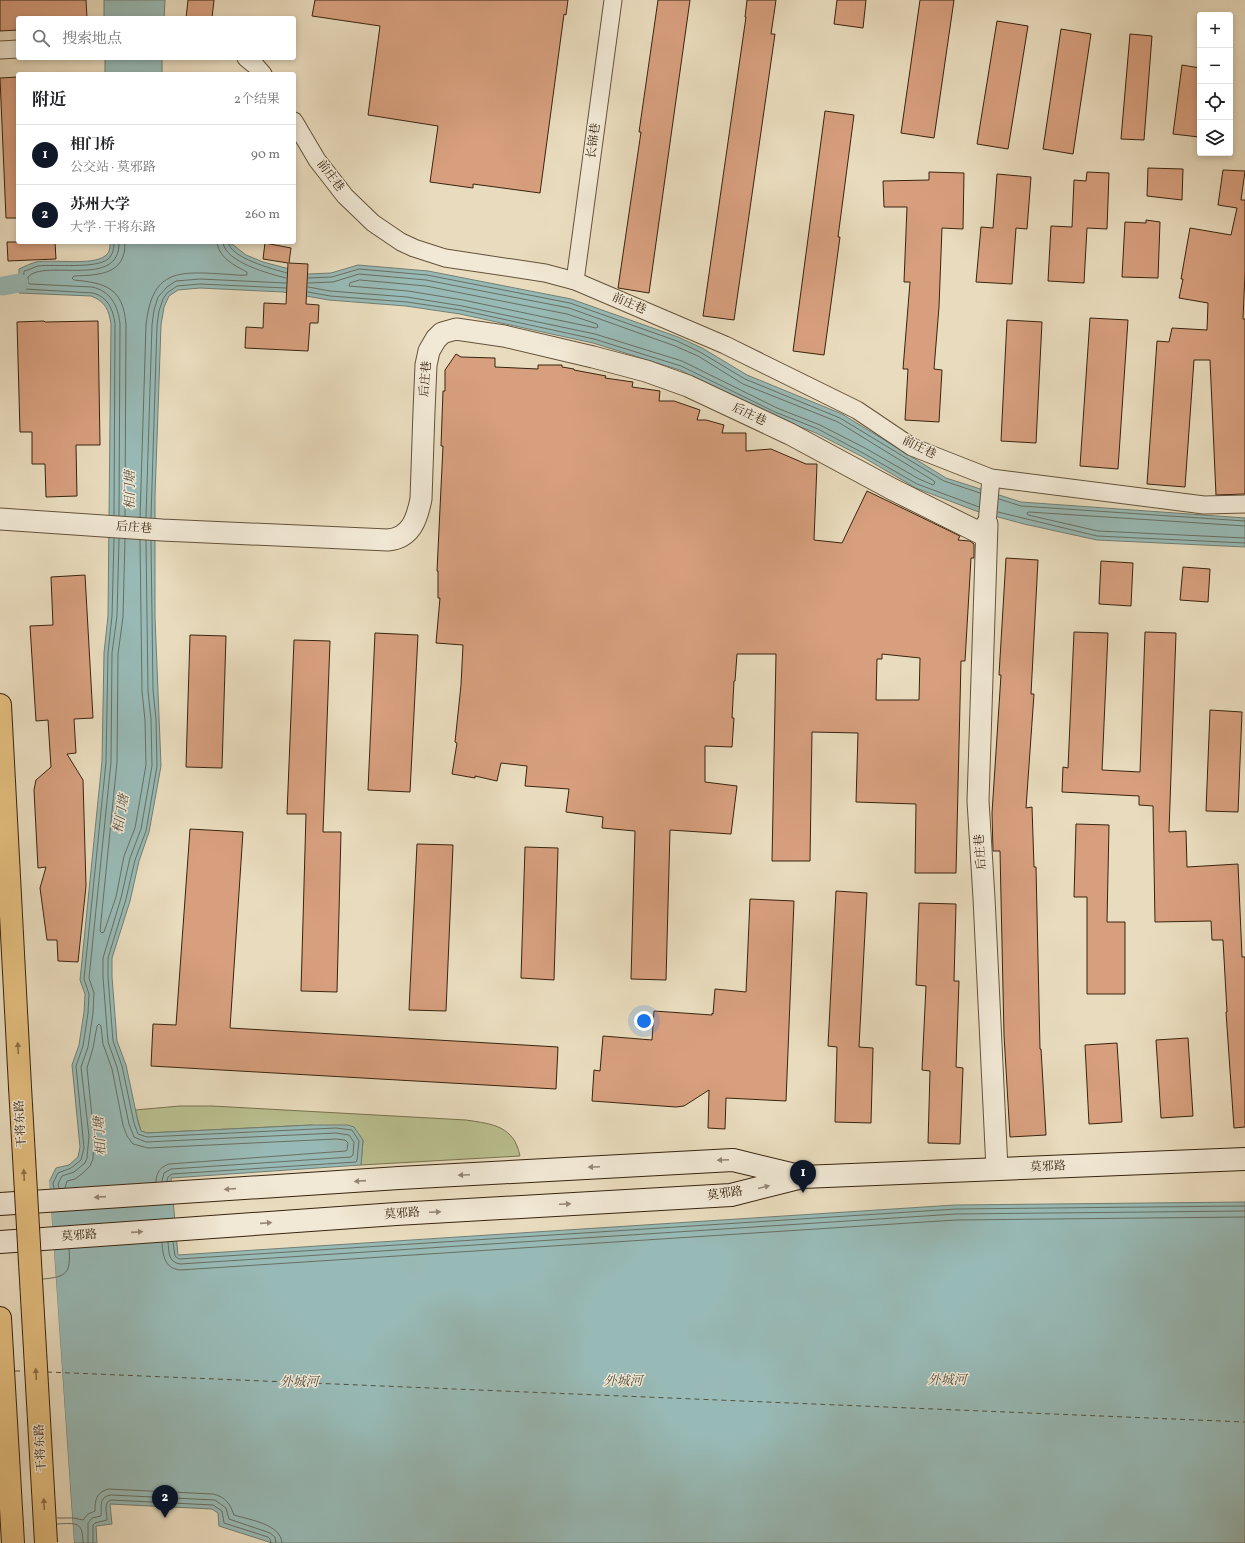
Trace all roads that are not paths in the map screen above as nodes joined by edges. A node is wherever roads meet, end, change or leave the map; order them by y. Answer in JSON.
{"nodes":[{"id":1,"x":613,"y":0,"type":"edge"},
{"id":2,"x":16,"y":49,"type":"edge"},
{"id":3,"x":0,"y":50,"type":"edge"},
{"id":4,"x":249,"y":60,"type":"edge"},
{"id":5,"x":261,"y":72,"type":"edge"},
{"id":6,"x":296,"y":124,"type":"edge"},
{"id":7,"x":575,"y":281,"type":"junction"},
{"id":8,"x":991,"y":478,"type":"junction"},
{"id":9,"x":1245,"y":504,"type":"edge"},
{"id":10,"x":0,"y":519,"type":"edge"},
{"id":11,"x":987,"y":530,"type":"junction"},
{"id":12,"x":0,"y":705,"type":"edge"},
{"id":13,"x":1245,"y":1159,"type":"edge"},
{"id":14,"x":997,"y":1169,"type":"junction"},
{"id":15,"x":802,"y":1177,"type":"junction"},
{"id":16,"x":0,"y":1204,"type":"edge"},
{"id":17,"x":0,"y":1242,"type":"edge"},
{"id":18,"x":0,"y":1318,"type":"edge"},
{"id":19,"x":13,"y":1543,"type":"edge"},
{"id":20,"x":46,"y":1543,"type":"edge"}],
"edges":[{"from":1,"to":7,"type":"street","name":"长锦巷"},
{"from":2,"to":3,"type":"street"},
{"from":4,"to":5,"type":"street"},
{"from":6,"to":7,"type":"street","name":"前庄巷"},
{"from":7,"to":8,"type":"street","name":"前庄巷"},
{"from":8,"to":9,"type":"street","name":"前庄巷"},
{"from":8,"to":11,"type":"street","name":"后庄巷"},
{"from":10,"to":11,"type":"street","name":"后庄巷"},
{"from":11,"to":14,"type":"street","name":"后庄巷"},
{"from":20,"to":12,"type":"main road","name":"干将东路","one_way":true,"bridge":true},
{"from":13,"to":14,"type":"main road","name":"莫邪路"},
{"from":14,"to":15,"type":"main road","name":"莫邪路"},
{"from":15,"to":16,"type":"main road","name":"莫邪路","one_way":true},
{"from":17,"to":15,"type":"main road","name":"莫邪路","one_way":true},
{"from":18,"to":19,"type":"main road"}]}
